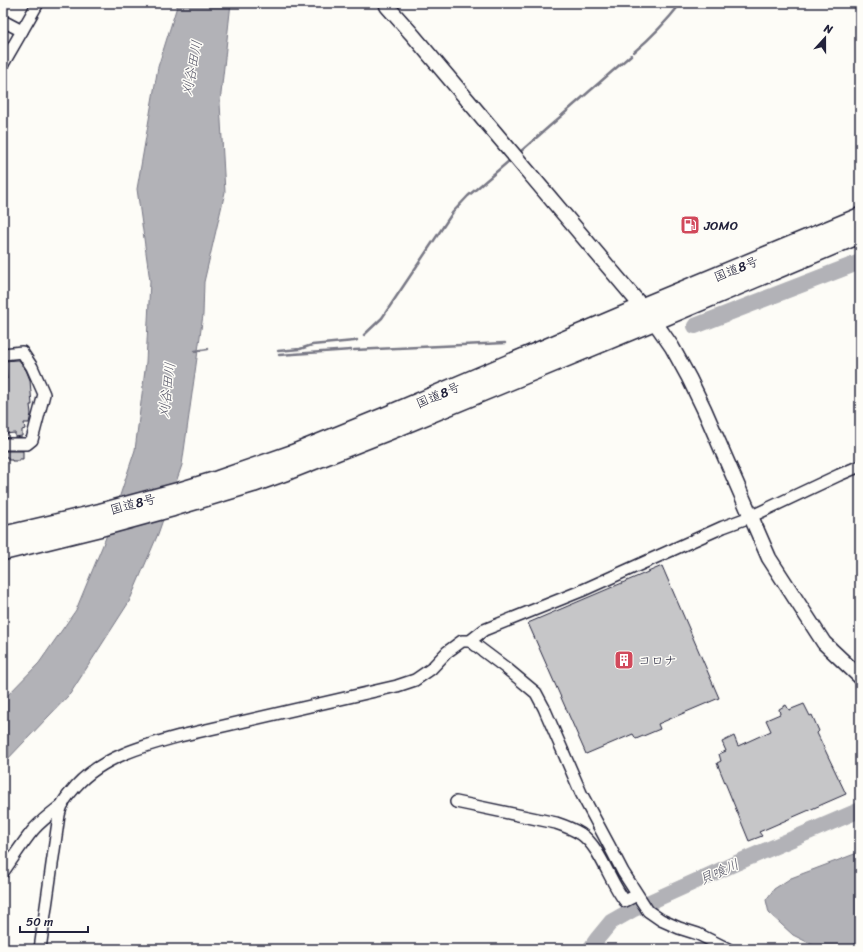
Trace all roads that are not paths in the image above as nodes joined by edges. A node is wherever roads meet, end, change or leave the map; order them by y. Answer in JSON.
{"nodes":[{"id":1,"x":38,"y":3,"type":"edge"},
{"id":2,"x":385,"y":5,"type":"edge"},
{"id":3,"x":3,"y":21,"type":"edge"},
{"id":4,"x":22,"y":31,"type":"junction"},
{"id":5,"x":3,"y":64,"type":"edge"},
{"id":6,"x":860,"y":217,"type":"edge"},
{"id":7,"x":860,"y":234,"type":"edge"},
{"id":8,"x":649,"y":314,"type":"junction"},
{"id":9,"x":3,"y":354,"type":"edge"},
{"id":10,"x":3,"y":444,"type":"edge"},
{"id":11,"x":860,"y":466,"type":"edge"},
{"id":12,"x":215,"y":488,"type":"junction"},
{"id":13,"x":750,"y":516,"type":"junction"},
{"id":14,"x":7,"y":545,"type":"edge"},
{"id":15,"x":470,"y":641,"type":"junction"},
{"id":16,"x":860,"y":677,"type":"edge"},
{"id":17,"x":456,"y":802,"type":"dead end"},
{"id":18,"x":63,"y":803,"type":"junction"},
{"id":19,"x":3,"y":872,"type":"edge"},
{"id":20,"x":639,"y":897,"type":"junction"},
{"id":21,"x":40,"y":949,"type":"edge"},
{"id":22,"x":728,"y":949,"type":"edge"}],
"edges":[{"from":1,"to":4,"type":"street"},
{"from":2,"to":8,"type":"street"},
{"from":3,"to":4,"type":"street"},
{"from":4,"to":5,"type":"street"},
{"from":6,"to":8,"type":"highway","name":"国道8号"},
{"from":7,"to":8,"type":"highway","name":"国道8号"},
{"from":8,"to":12,"type":"highway","name":"国道8号"},
{"from":8,"to":13,"type":"street"},
{"from":9,"to":10,"type":"street"},
{"from":11,"to":13,"type":"street"},
{"from":12,"to":14,"type":"highway","name":"国道8号"},
{"from":12,"to":14,"type":"highway","name":"国道8号"},
{"from":13,"to":15,"type":"street"},
{"from":13,"to":16,"type":"street"},
{"from":15,"to":18,"type":"street"},
{"from":15,"to":20,"type":"street"},
{"from":17,"to":20,"type":"street"},
{"from":18,"to":19,"type":"street"},
{"from":18,"to":21,"type":"street"},
{"from":20,"to":22,"type":"street"}]}
